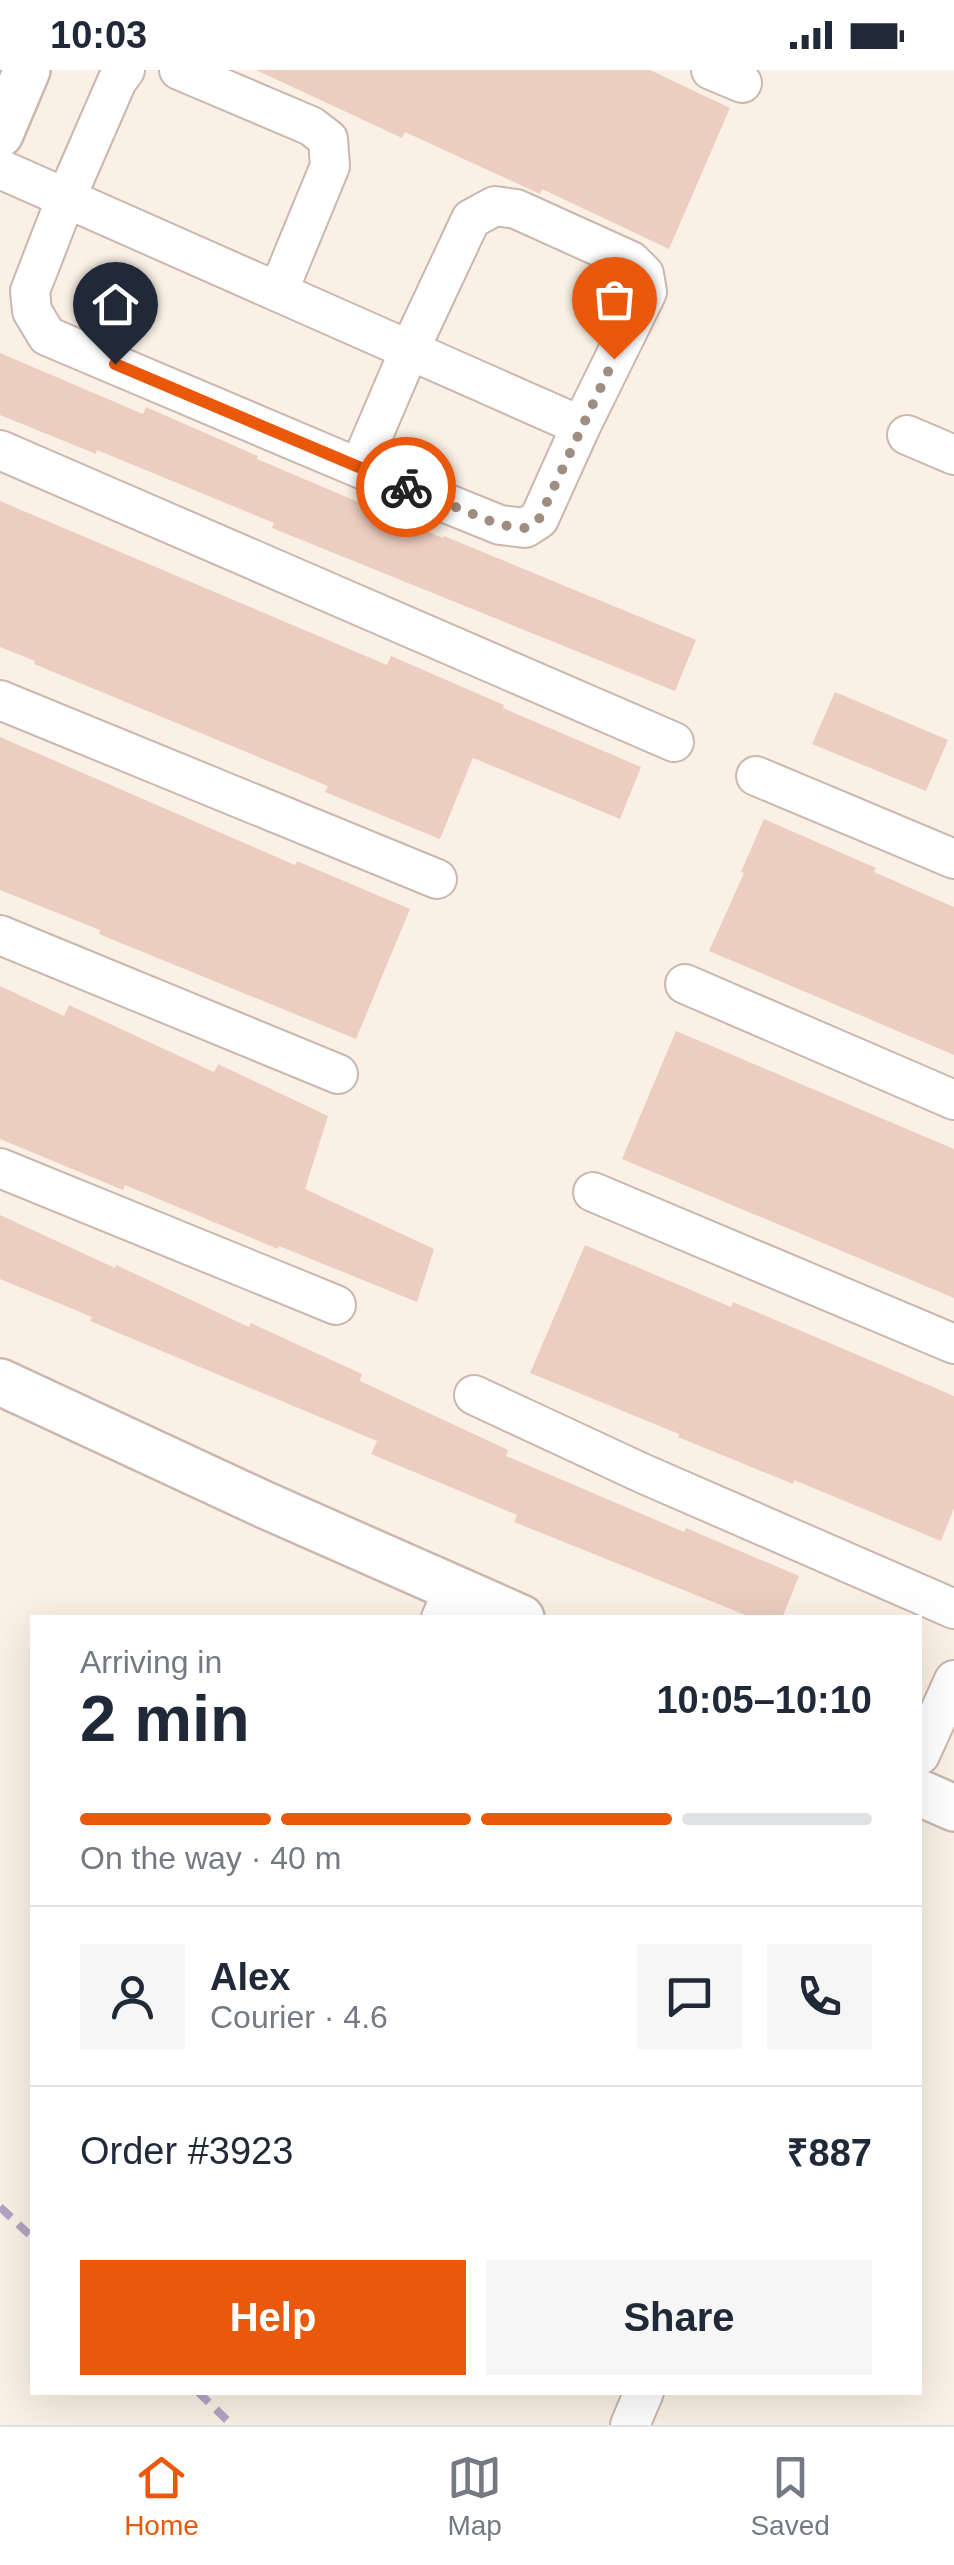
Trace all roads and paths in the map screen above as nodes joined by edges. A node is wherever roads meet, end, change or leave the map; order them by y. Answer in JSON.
{"nodes":[{"id":1,"x":27,"y":70,"type":"edge"},
{"id":2,"x":125,"y":70,"type":"edge"},
{"id":3,"x":180,"y":70,"type":"edge"},
{"id":4,"x":0,"y":134,"type":"edge"},
{"id":5,"x":0,"y":169,"type":"edge"},
{"id":6,"x":66,"y":198,"type":"junction"},
{"id":7,"x":278,"y":292,"type":"junction"},
{"id":8,"x":410,"y":349,"type":"junction"},
{"id":9,"x":581,"y":426,"type":"junction"},
{"id":10,"x":907,"y":435,"type":"dead end"},
{"id":11,"x":0,"y":450,"type":"edge"},
{"id":12,"x":954,"y":455,"type":"edge"},
{"id":13,"x":359,"y":468,"type":"junction"},
{"id":14,"x":0,"y":700,"type":"edge"},
{"id":15,"x":674,"y":742,"type":"dead end"},
{"id":16,"x":756,"y":776,"type":"dead end"},
{"id":17,"x":954,"y":860,"type":"edge"},
{"id":18,"x":437,"y":879,"type":"dead end"},
{"id":19,"x":0,"y":935,"type":"edge"},
{"id":20,"x":685,"y":984,"type":"dead end"},
{"id":21,"x":338,"y":1074,"type":"dead end"},
{"id":22,"x":954,"y":1100,"type":"edge"},
{"id":23,"x":0,"y":1168,"type":"edge"},
{"id":24,"x":593,"y":1192,"type":"dead end"},
{"id":25,"x":336,"y":1305,"type":"dead end"},
{"id":26,"x":954,"y":1344,"type":"edge"},
{"id":27,"x":0,"y":1382,"type":"edge"},
{"id":28,"x":474,"y":1396,"type":"dead end"},
{"id":29,"x":447,"y":1603,"type":"edge"},
{"id":30,"x":954,"y":1610,"type":"edge"},
{"id":31,"x":506,"y":1615,"type":"edge"},
{"id":32,"x":954,"y":1680,"type":"edge"},
{"id":33,"x":922,"y":1750,"type":"edge"},
{"id":34,"x":922,"y":1793,"type":"edge"},
{"id":35,"x":954,"y":1808,"type":"edge"},
{"id":36,"x":643,"y":2395,"type":"edge"},
{"id":37,"x":630,"y":2425,"type":"edge"}],
"edges":[{"from":1,"to":4,"type":"street"},
{"from":2,"to":6,"type":"street"},
{"from":3,"to":7,"type":"street"},
{"from":5,"to":6,"type":"street"},
{"from":6,"to":7,"type":"street"},
{"from":6,"to":13,"type":"street"},
{"from":7,"to":8,"type":"street"},
{"from":8,"to":9,"type":"street"},
{"from":8,"to":9,"type":"street"},
{"from":8,"to":13,"type":"street"},
{"from":9,"to":13,"type":"street"},
{"from":10,"to":12,"type":"street"},
{"from":11,"to":15,"type":"street"},
{"from":14,"to":18,"type":"street"},
{"from":16,"to":17,"type":"street"},
{"from":19,"to":21,"type":"street"},
{"from":20,"to":22,"type":"street"},
{"from":23,"to":25,"type":"street"},
{"from":24,"to":26,"type":"street"},
{"from":27,"to":29,"type":"street"},
{"from":28,"to":30,"type":"street"},
{"from":29,"to":31,"type":"street"},
{"from":32,"to":33,"type":"street"},
{"from":34,"to":35,"type":"street"},
{"from":36,"to":37,"type":"street"}]}
